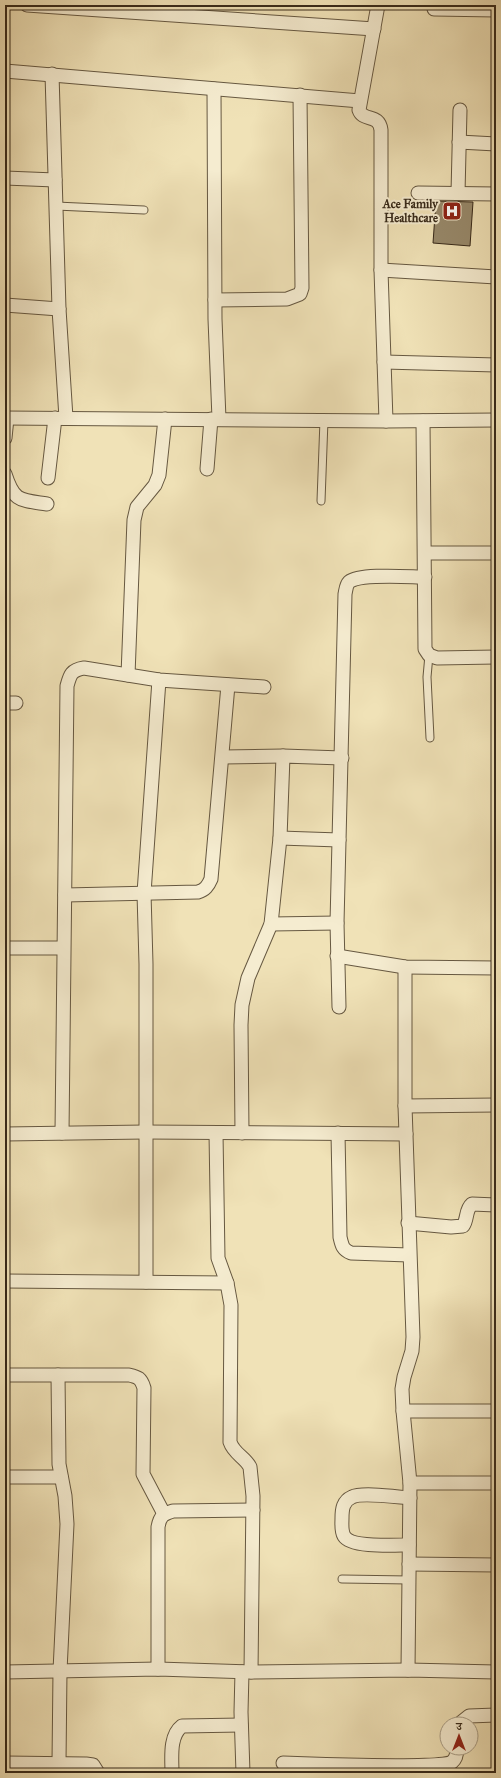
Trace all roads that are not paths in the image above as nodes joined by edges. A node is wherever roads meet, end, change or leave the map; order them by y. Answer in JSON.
{"nodes":[{"id":1,"x":27,"y":5,"type":"edge"},
{"id":2,"x":378,"y":5,"type":"edge"},
{"id":3,"x":434,"y":9,"type":"dead end"},
{"id":4,"x":496,"y":10,"type":"edge"},
{"id":5,"x":374,"y":29,"type":"junction"},
{"id":6,"x":5,"y":71,"type":"edge"},
{"id":7,"x":52,"y":74,"type":"junction"},
{"id":8,"x":214,"y":89,"type":"junction"},
{"id":9,"x":300,"y":95,"type":"junction"},
{"id":10,"x":360,"y":101,"type":"junction"},
{"id":11,"x":460,"y":110,"type":"dead end"},
{"id":12,"x":459,"y":142,"type":"junction"},
{"id":13,"x":496,"y":144,"type":"edge"},
{"id":14,"x":5,"y":178,"type":"edge"},
{"id":15,"x":55,"y":180,"type":"junction"},
{"id":16,"x":418,"y":192,"type":"dead end"},
{"id":17,"x":458,"y":193,"type":"junction"},
{"id":18,"x":496,"y":194,"type":"edge"},
{"id":19,"x":56,"y":206,"type":"junction"},
{"id":20,"x":144,"y":210,"type":"dead end"},
{"id":21,"x":381,"y":270,"type":"junction"},
{"id":22,"x":496,"y":277,"type":"edge"},
{"id":23,"x":215,"y":300,"type":"junction"},
{"id":24,"x":5,"y":305,"type":"edge"},
{"id":25,"x":59,"y":309,"type":"junction"},
{"id":26,"x":384,"y":362,"type":"junction"},
{"id":27,"x":496,"y":365,"type":"edge"},
{"id":28,"x":6,"y":418,"type":"edge"},
{"id":29,"x":60,"y":418,"type":"junction"},
{"id":30,"x":165,"y":419,"type":"junction"},
{"id":31,"x":214,"y":419,"type":"junction"},
{"id":32,"x":324,"y":420,"type":"junction"},
{"id":33,"x":496,"y":420,"type":"edge"},
{"id":34,"x":386,"y":421,"type":"junction"},
{"id":35,"x":423,"y":421,"type":"junction"},
{"id":36,"x":5,"y":438,"type":"edge"},
{"id":37,"x":207,"y":468,"type":"dead end"},
{"id":38,"x":5,"y":474,"type":"edge"},
{"id":39,"x":48,"y":478,"type":"dead end"},
{"id":40,"x":321,"y":501,"type":"dead end"},
{"id":41,"x":47,"y":504,"type":"dead end"},
{"id":42,"x":425,"y":553,"type":"junction"},
{"id":43,"x":496,"y":553,"type":"edge"},
{"id":44,"x":425,"y":577,"type":"junction"},
{"id":45,"x":429,"y":655,"type":"junction"},
{"id":46,"x":496,"y":658,"type":"edge"},
{"id":47,"x":128,"y":675,"type":"junction"},
{"id":48,"x":159,"y":680,"type":"junction"},
{"id":49,"x":228,"y":685,"type":"junction"},
{"id":50,"x":264,"y":687,"type":"dead end"},
{"id":51,"x":430,"y":738,"type":"dead end"},
{"id":52,"x":283,"y":756,"type":"junction"},
{"id":53,"x":223,"y":757,"type":"junction"},
{"id":54,"x":342,"y":758,"type":"junction"},
{"id":55,"x":280,"y":838,"type":"junction"},
{"id":56,"x":339,"y":840,"type":"junction"},
{"id":57,"x":144,"y":893,"type":"junction"},
{"id":58,"x":65,"y":895,"type":"junction"},
{"id":59,"x":337,"y":923,"type":"junction"},
{"id":60,"x":271,"y":924,"type":"junction"},
{"id":61,"x":5,"y":948,"type":"edge"},
{"id":62,"x":63,"y":948,"type":"junction"},
{"id":63,"x":337,"y":956,"type":"junction"},
{"id":64,"x":405,"y":967,"type":"junction"},
{"id":65,"x":496,"y":968,"type":"edge"},
{"id":66,"x":339,"y":1007,"type":"dead end"},
{"id":67,"x":496,"y":1105,"type":"edge"},
{"id":68,"x":405,"y":1106,"type":"junction"},
{"id":69,"x":145,"y":1132,"type":"junction"},
{"id":70,"x":62,"y":1133,"type":"junction"},
{"id":71,"x":216,"y":1133,"type":"junction"},
{"id":72,"x":242,"y":1133,"type":"junction"},
{"id":73,"x":338,"y":1133,"type":"junction"},
{"id":74,"x":5,"y":1134,"type":"edge"},
{"id":75,"x":406,"y":1134,"type":"junction"},
{"id":76,"x":496,"y":1205,"type":"edge"},
{"id":77,"x":408,"y":1223,"type":"junction"},
{"id":78,"x":409,"y":1255,"type":"junction"},
{"id":79,"x":5,"y":1280,"type":"edge"},
{"id":80,"x":146,"y":1282,"type":"junction"},
{"id":81,"x":227,"y":1283,"type":"junction"},
{"id":82,"x":5,"y":1375,"type":"edge"},
{"id":83,"x":58,"y":1375,"type":"junction"},
{"id":84,"x":402,"y":1411,"type":"junction"},
{"id":85,"x":496,"y":1411,"type":"edge"},
{"id":86,"x":5,"y":1477,"type":"edge"},
{"id":87,"x":61,"y":1477,"type":"junction"},
{"id":88,"x":410,"y":1483,"type":"junction"},
{"id":89,"x":496,"y":1483,"type":"edge"},
{"id":90,"x":410,"y":1498,"type":"junction"},
{"id":91,"x":253,"y":1510,"type":"junction"},
{"id":92,"x":164,"y":1514,"type":"junction"},
{"id":93,"x":409,"y":1545,"type":"junction"},
{"id":94,"x":409,"y":1564,"type":"junction"},
{"id":95,"x":496,"y":1565,"type":"edge"},
{"id":96,"x":342,"y":1579,"type":"dead end"},
{"id":97,"x":409,"y":1580,"type":"junction"},
{"id":98,"x":158,"y":1669,"type":"junction"},
{"id":99,"x":408,"y":1670,"type":"junction"},
{"id":100,"x":60,"y":1671,"type":"junction"},
{"id":101,"x":5,"y":1672,"type":"edge"},
{"id":102,"x":247,"y":1672,"type":"junction"},
{"id":103,"x":496,"y":1672,"type":"edge"},
{"id":104,"x":496,"y":1715,"type":"edge"},
{"id":105,"x":468,"y":1716,"type":"edge"},
{"id":106,"x":242,"y":1725,"type":"junction"},
{"id":107,"x":455,"y":1756,"type":"edge"},
{"id":108,"x":5,"y":1762,"type":"edge"},
{"id":109,"x":59,"y":1762,"type":"junction"},
{"id":110,"x":283,"y":1763,"type":"dead end"},
{"id":111,"x":346,"y":1769,"type":"edge"},
{"id":112,"x":98,"y":1773,"type":"edge"},
{"id":113,"x":172,"y":1773,"type":"edge"},
{"id":114,"x":243,"y":1773,"type":"edge"}],
"edges":[{"from":1,"to":5,"type":"street"},
{"from":2,"to":5,"type":"street"},
{"from":3,"to":4,"type":"street"},
{"from":5,"to":10,"type":"street"},
{"from":6,"to":7,"type":"street"},
{"from":7,"to":8,"type":"street"},
{"from":7,"to":15,"type":"street"},
{"from":8,"to":9,"type":"street"},
{"from":8,"to":23,"type":"street"},
{"from":9,"to":10,"type":"street"},
{"from":9,"to":23,"type":"street"},
{"from":10,"to":21,"type":"street"},
{"from":11,"to":12,"type":"street"},
{"from":12,"to":13,"type":"street"},
{"from":12,"to":17,"type":"street"},
{"from":14,"to":15,"type":"street"},
{"from":15,"to":19,"type":"street"},
{"from":16,"to":17,"type":"street"},
{"from":17,"to":18,"type":"street"},
{"from":19,"to":20,"type":"lane"},
{"from":19,"to":25,"type":"street"},
{"from":21,"to":22,"type":"street"},
{"from":21,"to":26,"type":"street"},
{"from":23,"to":31,"type":"street"},
{"from":24,"to":25,"type":"street"},
{"from":25,"to":29,"type":"street"},
{"from":26,"to":27,"type":"street"},
{"from":26,"to":34,"type":"street"},
{"from":28,"to":29,"type":"street"},
{"from":28,"to":36,"type":"street"},
{"from":29,"to":30,"type":"street"},
{"from":29,"to":39,"type":"street"},
{"from":30,"to":31,"type":"street"},
{"from":30,"to":47,"type":"street"},
{"from":31,"to":32,"type":"street"},
{"from":31,"to":37,"type":"street"},
{"from":32,"to":34,"type":"street"},
{"from":32,"to":40,"type":"lane"},
{"from":33,"to":35,"type":"street"},
{"from":34,"to":35,"type":"street"},
{"from":35,"to":42,"type":"street"},
{"from":38,"to":41,"type":"street"},
{"from":42,"to":43,"type":"street"},
{"from":42,"to":44,"type":"street"},
{"from":44,"to":45,"type":"street"},
{"from":44,"to":54,"type":"street"},
{"from":45,"to":46,"type":"street"},
{"from":45,"to":51,"type":"lane"},
{"from":47,"to":48,"type":"street"},
{"from":47,"to":58,"type":"street"},
{"from":48,"to":49,"type":"street"},
{"from":48,"to":57,"type":"street"},
{"from":49,"to":50,"type":"street"},
{"from":49,"to":53,"type":"street"},
{"from":52,"to":53,"type":"street"},
{"from":52,"to":54,"type":"street"},
{"from":52,"to":55,"type":"street"},
{"from":53,"to":57,"type":"street"},
{"from":54,"to":56,"type":"street"},
{"from":55,"to":56,"type":"street"},
{"from":55,"to":60,"type":"street"},
{"from":56,"to":59,"type":"street"},
{"from":57,"to":58,"type":"street"},
{"from":57,"to":69,"type":"street"},
{"from":58,"to":62,"type":"street"},
{"from":59,"to":60,"type":"street"},
{"from":59,"to":63,"type":"street"},
{"from":60,"to":72,"type":"street"},
{"from":61,"to":62,"type":"street"},
{"from":62,"to":70,"type":"street"},
{"from":63,"to":64,"type":"street"},
{"from":63,"to":66,"type":"street"},
{"from":64,"to":65,"type":"street"},
{"from":64,"to":68,"type":"street"},
{"from":67,"to":68,"type":"street"},
{"from":68,"to":75,"type":"street"},
{"from":69,"to":70,"type":"street"},
{"from":69,"to":71,"type":"street"},
{"from":69,"to":80,"type":"street"},
{"from":70,"to":74,"type":"street"},
{"from":71,"to":72,"type":"street"},
{"from":71,"to":81,"type":"street"},
{"from":72,"to":73,"type":"street"},
{"from":73,"to":75,"type":"street"},
{"from":73,"to":78,"type":"street"},
{"from":75,"to":77,"type":"street"},
{"from":76,"to":77,"type":"street"},
{"from":77,"to":78,"type":"street"},
{"from":78,"to":84,"type":"street"},
{"from":79,"to":80,"type":"street"},
{"from":80,"to":81,"type":"street"},
{"from":81,"to":91,"type":"street"},
{"from":82,"to":83,"type":"street"},
{"from":83,"to":87,"type":"street"},
{"from":83,"to":92,"type":"street"},
{"from":84,"to":85,"type":"street"},
{"from":84,"to":88,"type":"street"},
{"from":86,"to":87,"type":"street"},
{"from":87,"to":100,"type":"street"},
{"from":88,"to":89,"type":"street"},
{"from":88,"to":90,"type":"street"},
{"from":90,"to":93,"type":"street"},
{"from":90,"to":93,"type":"street"},
{"from":91,"to":92,"type":"street"},
{"from":91,"to":102,"type":"street"},
{"from":92,"to":98,"type":"street"},
{"from":93,"to":94,"type":"street"},
{"from":94,"to":95,"type":"street"},
{"from":94,"to":97,"type":"street"},
{"from":96,"to":97,"type":"lane"},
{"from":97,"to":99,"type":"street"},
{"from":98,"to":100,"type":"street"},
{"from":98,"to":102,"type":"street"},
{"from":99,"to":102,"type":"street"},
{"from":99,"to":103,"type":"street"},
{"from":100,"to":101,"type":"street"},
{"from":100,"to":109,"type":"street"},
{"from":102,"to":106,"type":"street"},
{"from":104,"to":105,"type":"street"},
{"from":106,"to":113,"type":"street"},
{"from":106,"to":114,"type":"street"},
{"from":107,"to":111,"type":"street"},
{"from":108,"to":109,"type":"street"},
{"from":109,"to":112,"type":"street"},
{"from":110,"to":111,"type":"street"}]}
